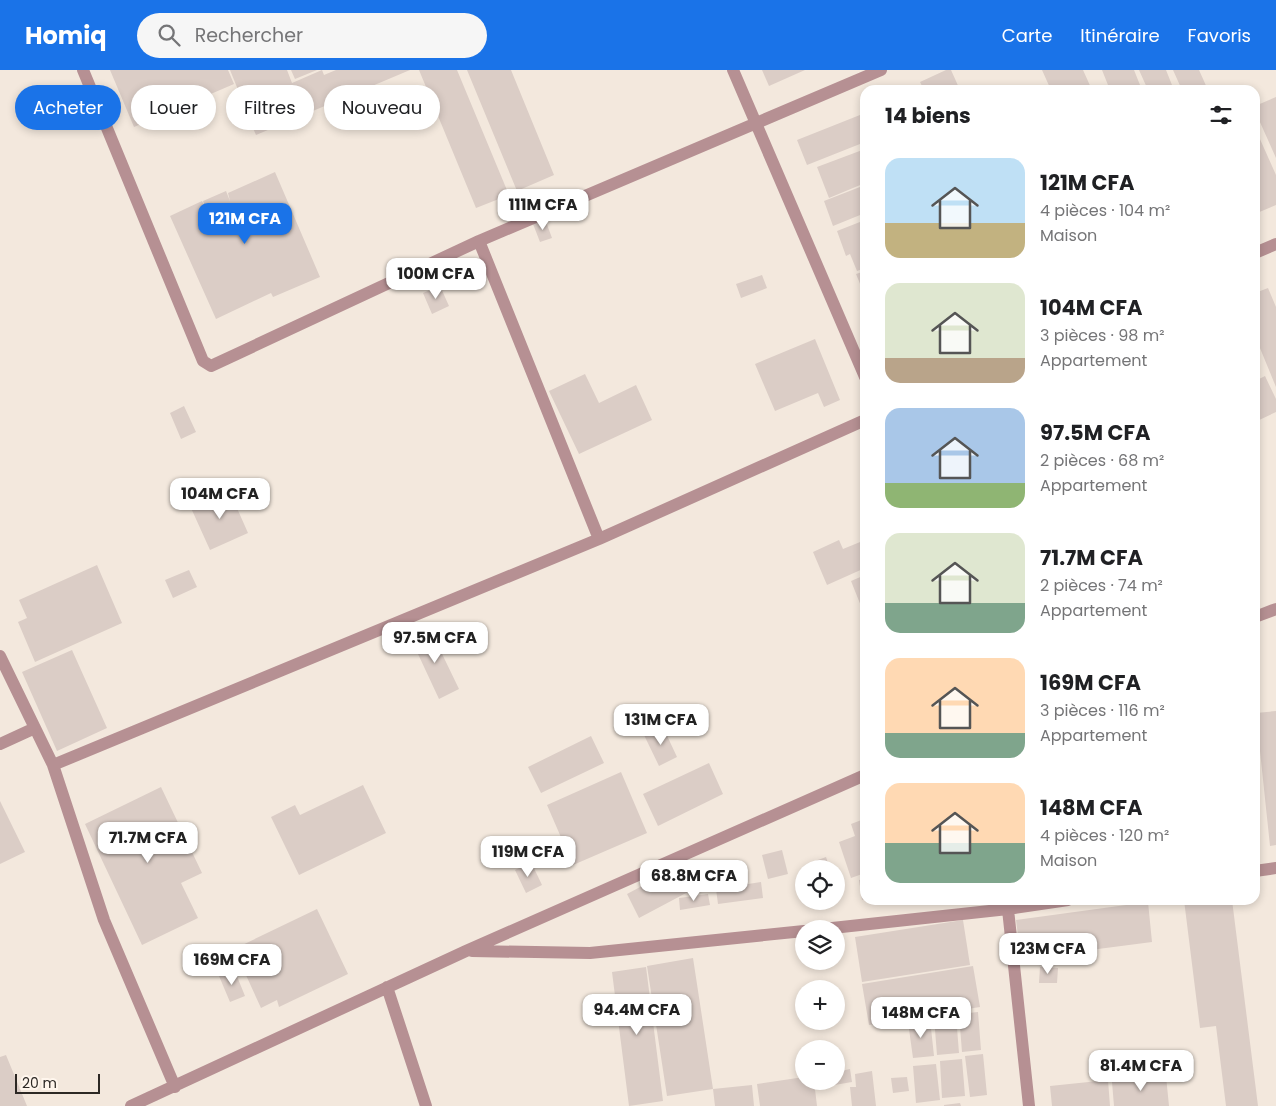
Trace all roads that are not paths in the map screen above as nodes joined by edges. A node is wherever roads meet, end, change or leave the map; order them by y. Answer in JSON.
{"nodes":[{"id":1,"x":84,"y":70,"type":"edge"},
{"id":2,"x":733,"y":70,"type":"edge"},
{"id":3,"x":881,"y":70,"type":"edge"},
{"id":4,"x":756,"y":124,"type":"junction"},
{"id":5,"x":479,"y":241,"type":"junction"},
{"id":6,"x":1276,"y":244,"type":"edge"},
{"id":7,"x":1260,"y":251,"type":"edge"},
{"id":8,"x":860,"y":365,"type":"edge"},
{"id":9,"x":860,"y":422,"type":"edge"},
{"id":10,"x":599,"y":539,"type":"junction"},
{"id":11,"x":1276,"y":609,"type":"edge"},
{"id":12,"x":1260,"y":616,"type":"edge"},
{"id":13,"x":0,"y":656,"type":"edge"},
{"id":14,"x":35,"y":728,"type":"junction"},
{"id":15,"x":0,"y":744,"type":"edge"},
{"id":16,"x":53,"y":765,"type":"junction"},
{"id":17,"x":860,"y":777,"type":"edge"},
{"id":18,"x":1276,"y":868,"type":"edge"},
{"id":19,"x":1260,"y":870,"type":"edge"},
{"id":20,"x":1007,"y":905,"type":"edge"},
{"id":21,"x":845,"y":926,"type":"edge"},
{"id":22,"x":795,"y":932,"type":"edge"},
{"id":23,"x":466,"y":951,"type":"junction"},
{"id":24,"x":387,"y":987,"type":"junction"},
{"id":25,"x":175,"y":1087,"type":"junction"},
{"id":26,"x":131,"y":1106,"type":"edge"},
{"id":27,"x":426,"y":1106,"type":"edge"},
{"id":28,"x":1029,"y":1106,"type":"edge"}],
"edges":[{"from":1,"to":5,"type":"street"},
{"from":2,"to":4,"type":"street"},
{"from":3,"to":4,"type":"street"},
{"from":4,"to":5,"type":"street"},
{"from":4,"to":8,"type":"street"},
{"from":5,"to":10,"type":"street"},
{"from":6,"to":7,"type":"street"},
{"from":9,"to":10,"type":"street"},
{"from":10,"to":16,"type":"street"},
{"from":11,"to":12,"type":"street"},
{"from":13,"to":14,"type":"street"},
{"from":14,"to":15,"type":"street"},
{"from":14,"to":16,"type":"street"},
{"from":16,"to":25,"type":"street"},
{"from":17,"to":23,"type":"street"},
{"from":18,"to":19,"type":"street"},
{"from":20,"to":21,"type":"street"},
{"from":20,"to":28,"type":"street"},
{"from":22,"to":23,"type":"street"},
{"from":23,"to":24,"type":"street"},
{"from":24,"to":25,"type":"street"},
{"from":24,"to":27,"type":"street"},
{"from":25,"to":26,"type":"street"}]}
